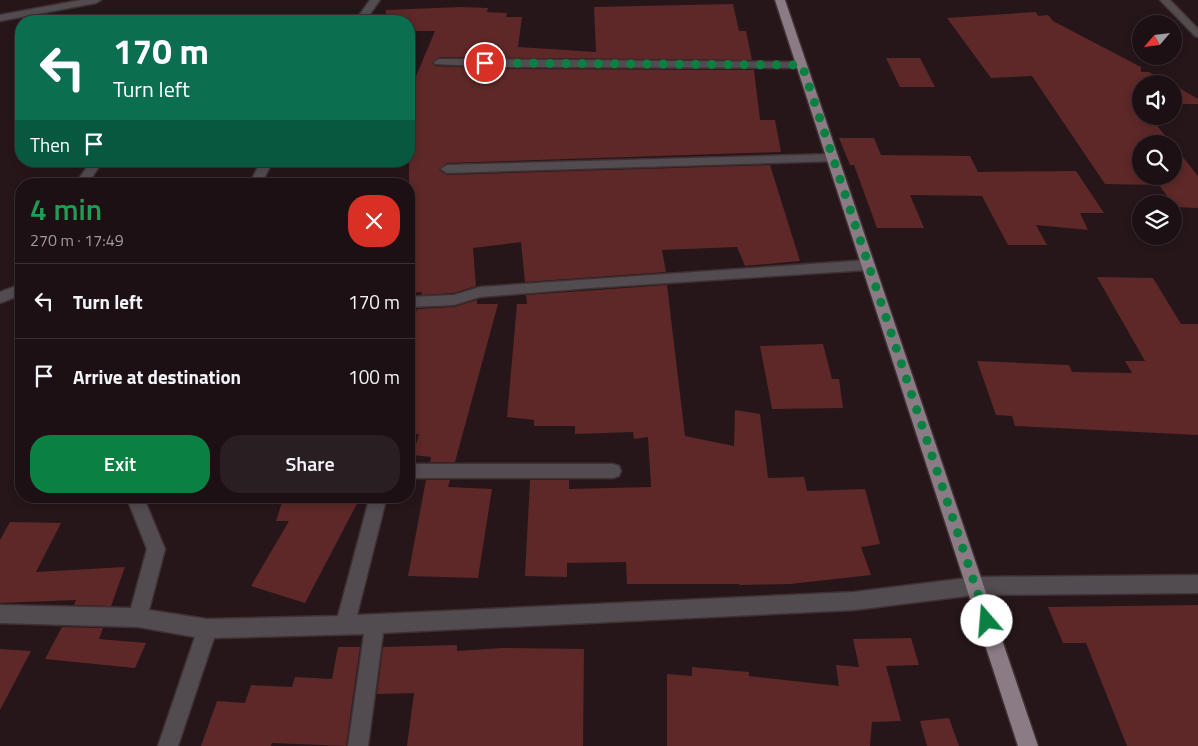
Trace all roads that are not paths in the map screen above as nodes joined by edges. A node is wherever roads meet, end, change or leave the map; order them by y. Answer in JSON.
{"nodes":[{"id":1,"x":96,"y":0,"type":"edge"},
{"id":2,"x":375,"y":0,"type":"edge"},
{"id":3,"x":780,"y":0,"type":"edge"},
{"id":4,"x":1165,"y":0,"type":"edge"},
{"id":5,"x":15,"y":15,"type":"edge"},
{"id":6,"x":16,"y":15,"type":"edge"},
{"id":7,"x":364,"y":15,"type":"edge"},
{"id":8,"x":0,"y":18,"type":"edge"},
{"id":9,"x":1198,"y":34,"type":"edge"},
{"id":10,"x":439,"y":62,"type":"dead end"},
{"id":11,"x":802,"y":65,"type":"junction"},
{"id":12,"x":833,"y":158,"type":"junction"},
{"id":13,"x":93,"y":167,"type":"edge"},
{"id":14,"x":447,"y":169,"type":"dead end"},
{"id":15,"x":86,"y":177,"type":"dead end"},
{"id":16,"x":868,"y":265,"type":"junction"},
{"id":17,"x":15,"y":292,"type":"edge"},
{"id":18,"x":0,"y":298,"type":"edge"},
{"id":19,"x":415,"y":302,"type":"edge"},
{"id":20,"x":614,"y":471,"type":"dead end"},
{"id":21,"x":415,"y":472,"type":"edge"},
{"id":22,"x":137,"y":503,"type":"edge"},
{"id":23,"x":377,"y":503,"type":"edge"},
{"id":24,"x":1198,"y":584,"type":"edge"},
{"id":25,"x":975,"y":586,"type":"junction"},
{"id":26,"x":0,"y":614,"type":"edge"},
{"id":27,"x":138,"y":618,"type":"junction"},
{"id":28,"x":345,"y":624,"type":"junction"},
{"id":29,"x":376,"y":624,"type":"junction"},
{"id":30,"x":207,"y":629,"type":"junction"},
{"id":31,"x":168,"y":746,"type":"edge"},
{"id":32,"x":358,"y":746,"type":"edge"},
{"id":33,"x":1028,"y":746,"type":"edge"}],
"edges":[{"from":1,"to":6,"type":"street"},
{"from":2,"to":7,"type":"street"},
{"from":3,"to":11,"type":"main road"},
{"from":4,"to":9,"type":"street"},
{"from":5,"to":8,"type":"street"},
{"from":10,"to":11,"type":"street"},
{"from":11,"to":12,"type":"main road"},
{"from":12,"to":14,"type":"street"},
{"from":12,"to":16,"type":"main road"},
{"from":13,"to":15,"type":"street"},
{"from":16,"to":19,"type":"street"},
{"from":16,"to":25,"type":"main road"},
{"from":17,"to":18,"type":"street"},
{"from":20,"to":21,"type":"street"},
{"from":22,"to":27,"type":"street"},
{"from":23,"to":28,"type":"street"},
{"from":24,"to":25,"type":"street"},
{"from":25,"to":29,"type":"street"},
{"from":25,"to":33,"type":"main road"},
{"from":26,"to":27,"type":"street"},
{"from":27,"to":30,"type":"street"},
{"from":28,"to":29,"type":"street"},
{"from":28,"to":30,"type":"street"},
{"from":29,"to":32,"type":"street"},
{"from":30,"to":31,"type":"street"}]}
